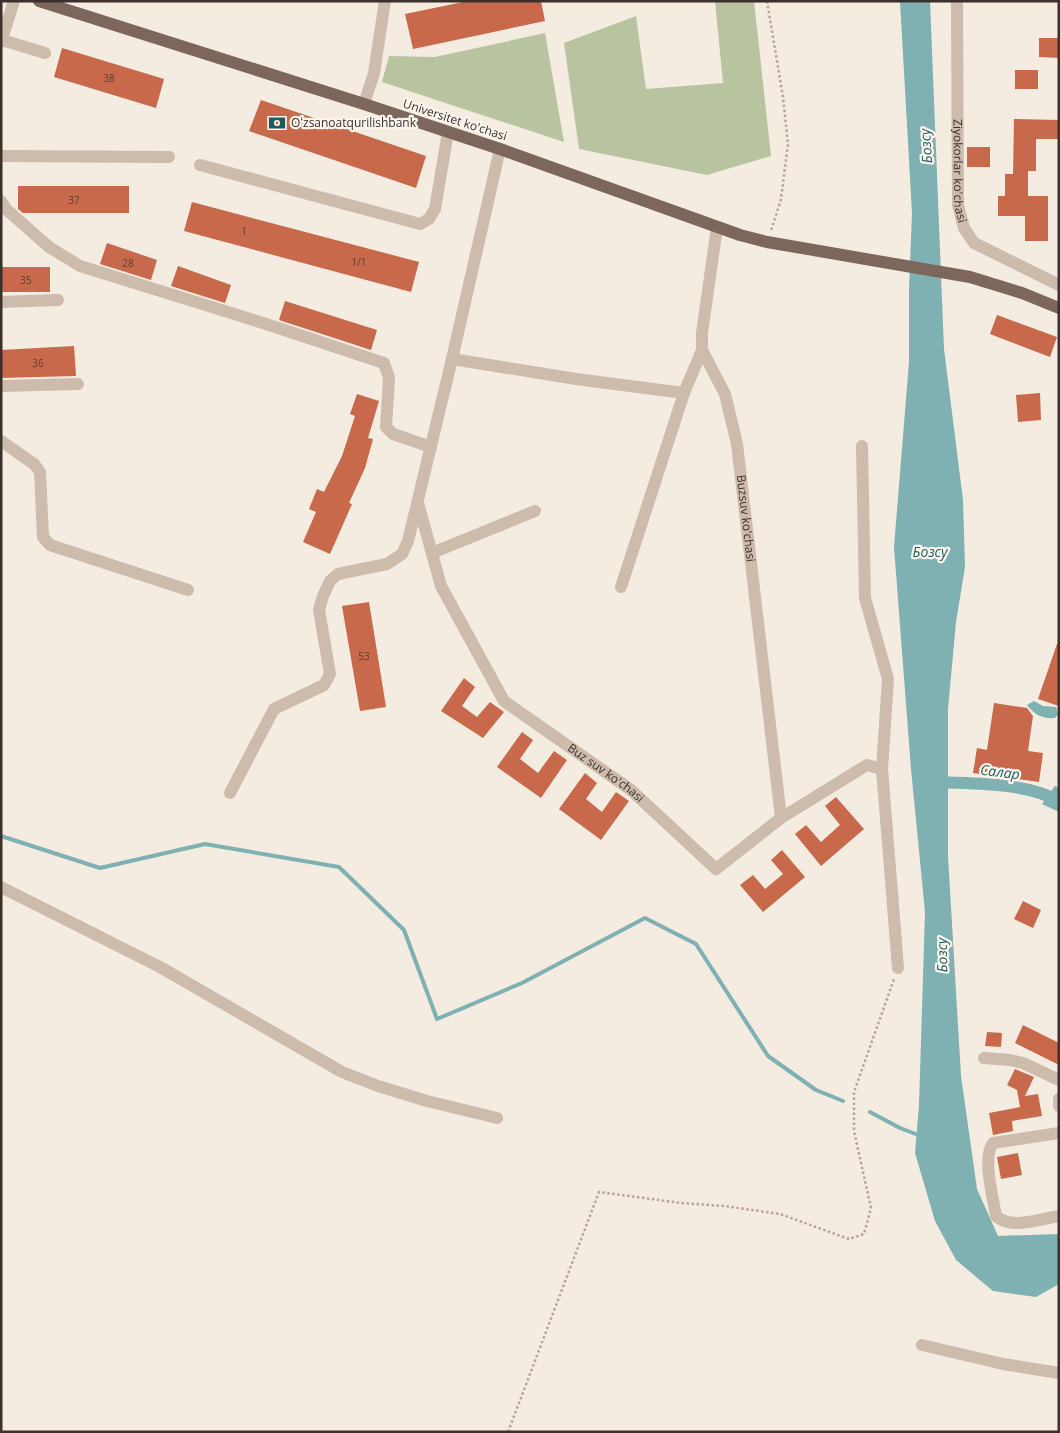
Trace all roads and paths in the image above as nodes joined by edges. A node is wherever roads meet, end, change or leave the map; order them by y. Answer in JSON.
{"nodes":[{"id":1,"x":14,"y":1,"type":"edge"},
{"id":2,"x":39,"y":1,"type":"edge"},
{"id":3,"x":385,"y":1,"type":"edge"},
{"id":4,"x":767,"y":1,"type":"edge"},
{"id":5,"x":957,"y":1,"type":"edge"},
{"id":6,"x":2,"y":41,"type":"edge"},
{"id":7,"x":44,"y":53,"type":"dead end"},
{"id":8,"x":364,"y":104,"type":"junction"},
{"id":9,"x":448,"y":132,"type":"junction"},
{"id":10,"x":500,"y":149,"type":"junction"},
{"id":11,"x":1,"y":156,"type":"edge"},
{"id":12,"x":169,"y":157,"type":"dead end"},
{"id":13,"x":200,"y":165,"type":"dead end"},
{"id":14,"x":1,"y":201,"type":"edge"},
{"id":15,"x":717,"y":227,"type":"junction"},
{"id":16,"x":767,"y":242,"type":"junction"},
{"id":17,"x":1059,"y":286,"type":"edge"},
{"id":18,"x":58,"y":300,"type":"dead end"},
{"id":19,"x":1,"y":302,"type":"edge"},
{"id":20,"x":1059,"y":308,"type":"edge"},
{"id":21,"x":702,"y":350,"type":"junction"},
{"id":22,"x":452,"y":359,"type":"junction"},
{"id":23,"x":78,"y":384,"type":"dead end"},
{"id":24,"x":1,"y":386,"type":"edge"},
{"id":25,"x":684,"y":392,"type":"junction"},
{"id":26,"x":1,"y":442,"type":"edge"},
{"id":27,"x":862,"y":446,"type":"dead end"},
{"id":28,"x":431,"y":447,"type":"junction"},
{"id":29,"x":418,"y":500,"type":"junction"},
{"id":30,"x":535,"y":511,"type":"dead end"},
{"id":31,"x":432,"y":553,"type":"junction"},
{"id":32,"x":621,"y":587,"type":"dead end"},
{"id":33,"x":188,"y":590,"type":"dead end"},
{"id":34,"x":882,"y":769,"type":"junction"},
{"id":35,"x":230,"y":793,"type":"dead end"},
{"id":36,"x":781,"y":818,"type":"junction"},
{"id":37,"x":1,"y":887,"type":"edge"},
{"id":38,"x":898,"y":968,"type":"joint"},
{"id":39,"x":984,"y":1058,"type":"dead end"},
{"id":40,"x":1059,"y":1080,"type":"edge"},
{"id":41,"x":1059,"y":1099,"type":"edge"},
{"id":42,"x":1059,"y":1106,"type":"edge"},
{"id":43,"x":497,"y":1118,"type":"dead end"},
{"id":44,"x":1059,"y":1133,"type":"edge"},
{"id":45,"x":1059,"y":1216,"type":"edge"},
{"id":46,"x":922,"y":1345,"type":"dead end"},
{"id":47,"x":1059,"y":1373,"type":"edge"},
{"id":48,"x":508,"y":1432,"type":"edge"}],
"edges":[{"from":1,"to":6,"type":"street"},
{"from":2,"to":8,"type":"main road","name":"Universitet ko'chasi"},
{"from":3,"to":8,"type":"street"},
{"from":4,"to":16,"type":"path"},
{"from":5,"to":17,"type":"street","name":"Ziyokorlar ko'chasi"},
{"from":6,"to":7,"type":"street"},
{"from":8,"to":9,"type":"main road","name":"Universitet ko'chasi"},
{"from":9,"to":10,"type":"main road","name":"Universitet ko'chasi"},
{"from":9,"to":13,"type":"street"},
{"from":10,"to":15,"type":"main road","name":"Universitet ko'chasi"},
{"from":10,"to":22,"type":"street"},
{"from":11,"to":12,"type":"street"},
{"from":14,"to":28,"type":"street"},
{"from":15,"to":16,"type":"main road","name":"Universitet ko'chasi"},
{"from":15,"to":21,"type":"street"},
{"from":16,"to":20,"type":"main road","name":"Universitet ko'chasi"},
{"from":18,"to":19,"type":"street"},
{"from":21,"to":25,"type":"street"},
{"from":21,"to":36,"type":"street","name":"Buzsuv ko'chasi"},
{"from":22,"to":25,"type":"street"},
{"from":22,"to":28,"type":"street"},
{"from":23,"to":24,"type":"street"},
{"from":25,"to":32,"type":"street"},
{"from":26,"to":33,"type":"street"},
{"from":27,"to":34,"type":"street"},
{"from":28,"to":29,"type":"street"},
{"from":29,"to":31,"type":"street","name":"Buz suv ko'chasi"},
{"from":29,"to":35,"type":"street"},
{"from":30,"to":31,"type":"street"},
{"from":31,"to":36,"type":"street","name":"Buz suv ko'chasi"},
{"from":34,"to":36,"type":"street","name":"Buz suv ko'chasi"},
{"from":34,"to":38,"type":"street"},
{"from":37,"to":43,"type":"street"},
{"from":38,"to":48,"type":"path"},
{"from":39,"to":40,"type":"street"},
{"from":41,"to":42,"type":"street"},
{"from":44,"to":45,"type":"street"},
{"from":46,"to":47,"type":"street"}]}
